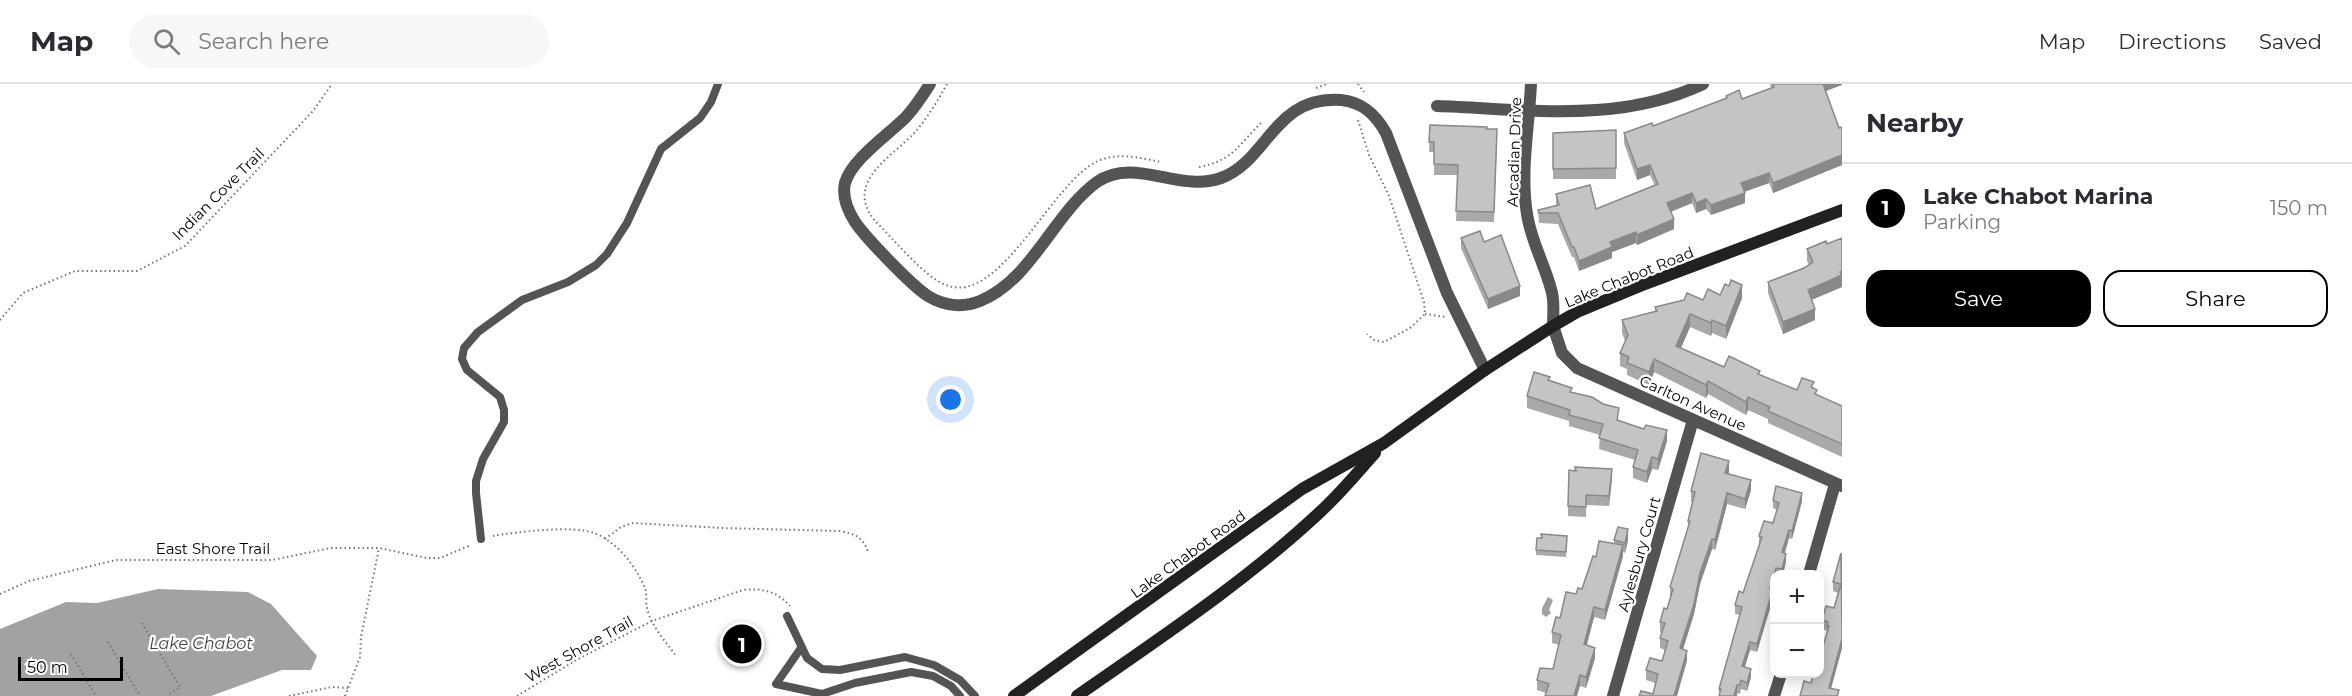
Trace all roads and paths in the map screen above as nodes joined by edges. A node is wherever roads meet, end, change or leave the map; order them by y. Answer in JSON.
{"nodes":[{"id":1,"x":332,"y":84,"type":"edge"},
{"id":2,"x":718,"y":84,"type":"edge"},
{"id":3,"x":930,"y":84,"type":"edge"},
{"id":4,"x":947,"y":84,"type":"edge"},
{"id":5,"x":1327,"y":84,"type":"edge"},
{"id":6,"x":1358,"y":84,"type":"edge"},
{"id":7,"x":1531,"y":84,"type":"edge"},
{"id":8,"x":1703,"y":84,"type":"edge"},
{"id":9,"x":1311,"y":90,"type":"dead end"},
{"id":10,"x":1365,"y":97,"type":"dead end"},
{"id":11,"x":1437,"y":106,"type":"dead end"},
{"id":12,"x":1530,"y":110,"type":"junction"},
{"id":13,"x":1358,"y":112,"type":"dead end"},
{"id":14,"x":1266,"y":118,"type":"dead end"},
{"id":15,"x":1164,"y":163,"type":"dead end"},
{"id":16,"x":1196,"y":168,"type":"dead end"},
{"id":17,"x":1842,"y":210,"type":"edge"},
{"id":18,"x":0,"y":320,"type":"edge"},
{"id":19,"x":1553,"y":326,"type":"junction"},
{"id":20,"x":1367,"y":334,"type":"dead end"},
{"id":21,"x":1485,"y":370,"type":"junction"},
{"id":22,"x":1693,"y":420,"type":"junction"},
{"id":23,"x":1384,"y":443,"type":"junction"},
{"id":24,"x":1839,"y":485,"type":"edge"},
{"id":25,"x":481,"y":539,"type":"junction"},
{"id":26,"x":605,"y":539,"type":"junction"},
{"id":27,"x":379,"y":548,"type":"junction"},
{"id":28,"x":868,"y":552,"type":"dead end"},
{"id":29,"x":1810,"y":570,"type":"edge"},
{"id":30,"x":0,"y":594,"type":"edge"},
{"id":31,"x":791,"y":614,"type":"joint"},
{"id":32,"x":652,"y":621,"type":"junction"},
{"id":33,"x":142,"y":623,"type":"dead end"},
{"id":34,"x":108,"y":642,"type":"dead end"},
{"id":35,"x":801,"y":648,"type":"junction"},
{"id":36,"x":71,"y":654,"type":"dead end"},
{"id":37,"x":676,"y":656,"type":"dead end"},
{"id":38,"x":840,"y":670,"type":"junction"},
{"id":39,"x":1780,"y":678,"type":"edge"},
{"id":40,"x":842,"y":687,"type":"junction"},
{"id":41,"x":348,"y":688,"type":"junction"},
{"id":42,"x":96,"y":696,"type":"edge"},
{"id":43,"x":140,"y":696,"type":"edge"},
{"id":44,"x":167,"y":696,"type":"edge"},
{"id":45,"x":289,"y":696,"type":"edge"},
{"id":46,"x":345,"y":696,"type":"edge"},
{"id":47,"x":517,"y":696,"type":"edge"},
{"id":48,"x":960,"y":696,"type":"edge"},
{"id":49,"x":975,"y":696,"type":"edge"},
{"id":50,"x":1014,"y":696,"type":"edge"},
{"id":51,"x":1077,"y":696,"type":"edge"},
{"id":52,"x":1613,"y":696,"type":"edge"},
{"id":53,"x":1774,"y":696,"type":"edge"}],
"edges":[{"from":1,"to":18,"type":"path","name":"Indian Cove Trail"},
{"from":2,"to":25,"type":"lane"},
{"from":3,"to":21,"type":"street"},
{"from":4,"to":15,"type":"path"},
{"from":5,"to":9,"type":"path"},
{"from":6,"to":10,"type":"path"},
{"from":7,"to":12,"type":"street","name":"Arcadian Drive"},
{"from":8,"to":12,"type":"street"},
{"from":11,"to":12,"type":"street"},
{"from":12,"to":19,"type":"street","name":"Arcadian Drive"},
{"from":13,"to":20,"type":"path"},
{"from":14,"to":16,"type":"path"},
{"from":17,"to":19,"type":"main road","name":"Lake Chabot Road"},
{"from":19,"to":21,"type":"main road","name":"Lake Chabot Road"},
{"from":19,"to":22,"type":"street","name":"Carlton Avenue"},
{"from":21,"to":23,"type":"main road","name":"Lake Chabot Road"},
{"from":22,"to":24,"type":"street","name":"Carlton Avenue"},
{"from":22,"to":52,"type":"street","name":"Aylesbury Court"},
{"from":23,"to":50,"type":"main road","name":"Lake Chabot Road"},
{"from":23,"to":51,"type":"main road","name":"Lake Chabot Road"},
{"from":24,"to":29,"type":"street"},
{"from":25,"to":26,"type":"path","name":"East Shore Trail"},
{"from":25,"to":27,"type":"path","name":"East Shore Trail"},
{"from":26,"to":28,"type":"path"},
{"from":26,"to":32,"type":"path","name":"East Shore Trail"},
{"from":27,"to":30,"type":"path","name":"East Shore Trail"},
{"from":27,"to":41,"type":"path"},
{"from":31,"to":32,"type":"path","name":"West Shore Trail"},
{"from":31,"to":35,"type":"lane"},
{"from":32,"to":37,"type":"path","name":"East Shore Trail"},
{"from":32,"to":47,"type":"path","name":"West Shore Trail"},
{"from":33,"to":44,"type":"path"},
{"from":34,"to":43,"type":"path"},
{"from":35,"to":38,"type":"lane"},
{"from":35,"to":40,"type":"lane"},
{"from":36,"to":42,"type":"path"},
{"from":38,"to":40,"type":"lane"},
{"from":38,"to":49,"type":"lane"},
{"from":39,"to":53,"type":"street"},
{"from":40,"to":48,"type":"lane"},
{"from":41,"to":45,"type":"path"},
{"from":41,"to":46,"type":"path"}]}
